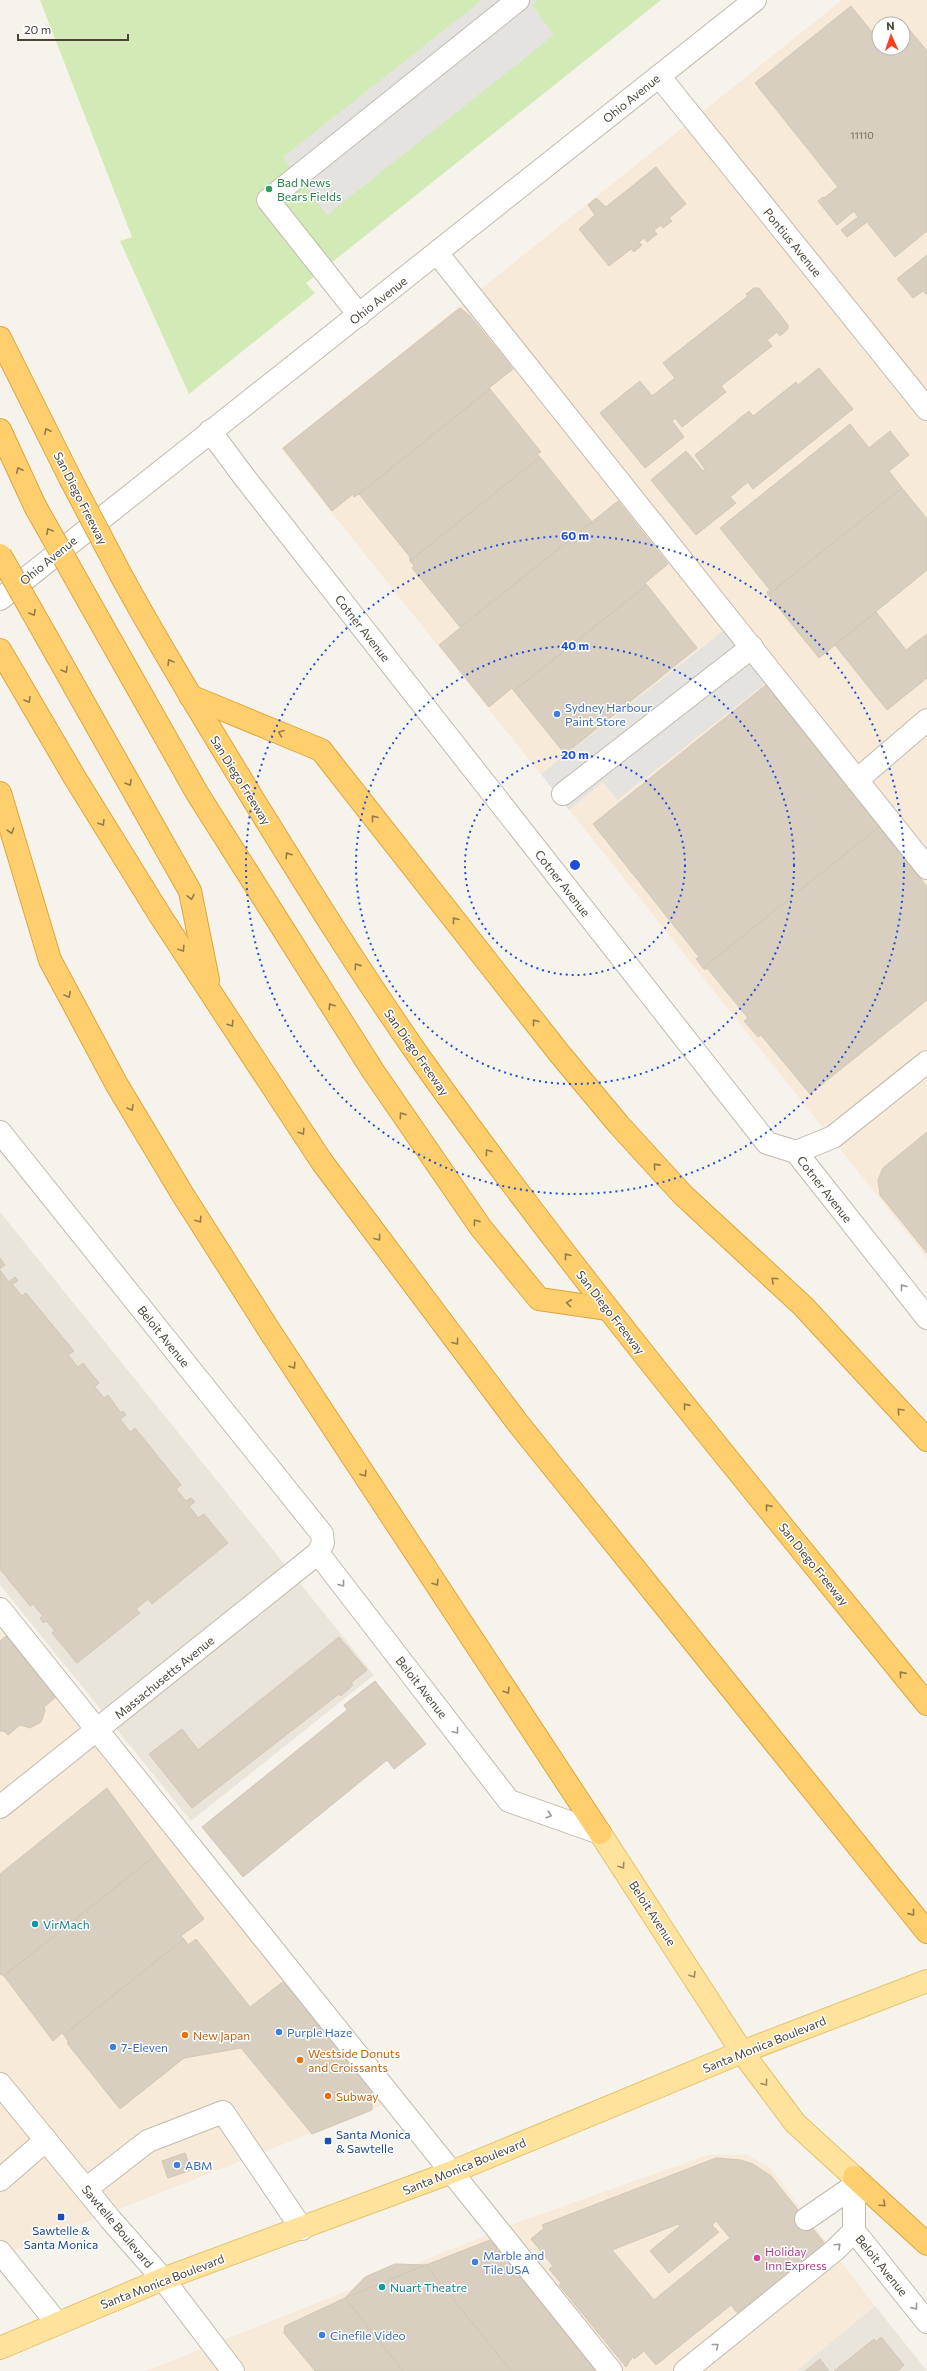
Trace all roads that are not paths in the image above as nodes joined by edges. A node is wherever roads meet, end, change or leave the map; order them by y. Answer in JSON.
{"nodes":[{"id":1,"x":518,"y":0,"type":"edge"},
{"id":2,"x":755,"y":0,"type":"edge"},
{"id":3,"x":658,"y":76,"type":"junction"},
{"id":4,"x":437,"y":253,"type":"junction"},
{"id":5,"x":359,"y":315,"type":"junction"},
{"id":6,"x":0,"y":338,"type":"edge"},
{"id":7,"x":927,"y":408,"type":"edge"},
{"id":8,"x":0,"y":430,"type":"edge"},
{"id":9,"x":210,"y":431,"type":"junction"},
{"id":10,"x":0,"y":555,"type":"edge"},
{"id":11,"x":0,"y":599,"type":"edge"},
{"id":12,"x":752,"y":647,"type":"junction"},
{"id":13,"x":4,"y":658,"type":"edge"},
{"id":14,"x":190,"y":696,"type":"junction"},
{"id":15,"x":927,"y":720,"type":"edge"},
{"id":16,"x":857,"y":780,"type":"junction"},
{"id":17,"x":0,"y":793,"type":"edge"},
{"id":18,"x":563,"y":794,"type":"dead end"},
{"id":19,"x":927,"y":868,"type":"edge"},
{"id":20,"x":210,"y":991,"type":"junction"},
{"id":21,"x":927,"y":1062,"type":"edge"},
{"id":22,"x":0,"y":1132,"type":"edge"},
{"id":23,"x":796,"y":1152,"type":"junction"},
{"id":24,"x":608,"y":1309,"type":"junction"},
{"id":25,"x":927,"y":1318,"type":"edge"},
{"id":26,"x":927,"y":1440,"type":"edge"},
{"id":27,"x":321,"y":1548,"type":"junction"},
{"id":28,"x":0,"y":1609,"type":"edge"},
{"id":29,"x":927,"y":1704,"type":"edge"},
{"id":30,"x":98,"y":1729,"type":"junction"},
{"id":31,"x":0,"y":1807,"type":"edge"},
{"id":32,"x":600,"y":1833,"type":"junction"},
{"id":33,"x":927,"y":1932,"type":"edge"},
{"id":34,"x":927,"y":1980,"type":"edge"},
{"id":35,"x":742,"y":2052,"type":"junction"},
{"id":36,"x":0,"y":2084,"type":"edge"},
{"id":37,"x":46,"y":2140,"type":"junction"},
{"id":38,"x":452,"y":2172,"type":"junction"},
{"id":39,"x":0,"y":2180,"type":"edge"},
{"id":40,"x":854,"y":2182,"type":"junction"},
{"id":41,"x":86,"y":2189,"type":"junction"},
{"id":42,"x":806,"y":2219,"type":"dead end"},
{"id":43,"x":302,"y":2229,"type":"junction"},
{"id":44,"x":854,"y":2231,"type":"junction"},
{"id":45,"x":927,"y":2244,"type":"edge"},
{"id":46,"x":0,"y":2252,"type":"edge"},
{"id":47,"x":163,"y":2279,"type":"junction"},
{"id":48,"x":927,"y":2322,"type":"edge"},
{"id":49,"x":57,"y":2323,"type":"junction"},
{"id":50,"x":0,"y":2348,"type":"edge"},
{"id":51,"x":233,"y":2371,"type":"edge"},
{"id":52,"x":611,"y":2371,"type":"edge"},
{"id":53,"x":685,"y":2371,"type":"edge"}],
"edges":[{"from":1,"to":5,"type":"street"},
{"from":2,"to":3,"type":"street","name":"Ohio Avenue"},
{"from":3,"to":4,"type":"street","name":"Ohio Avenue"},
{"from":3,"to":7,"type":"street","name":"Pontius Avenue"},
{"from":4,"to":5,"type":"street","name":"Ohio Avenue"},
{"from":4,"to":12,"type":"street"},
{"from":5,"to":9,"type":"street","name":"Ohio Avenue"},
{"from":14,"to":6,"type":"highway","name":"San Diego Freeway","one_way":true,"bridge":true},
{"from":24,"to":8,"type":"highway","one_way":true,"bridge":true},
{"from":9,"to":11,"type":"street","name":"Ohio Avenue"},
{"from":9,"to":23,"type":"street","name":"Cotner Avenue"},
{"from":10,"to":20,"type":"highway","one_way":true,"bridge":true},
{"from":12,"to":16,"type":"street"},
{"from":12,"to":18,"type":"street"},
{"from":13,"to":20,"type":"highway","one_way":true},
{"from":24,"to":14,"type":"highway","name":"San Diego Freeway","one_way":true},
{"from":26,"to":14,"type":"highway","one_way":true},
{"from":15,"to":16,"type":"street"},
{"from":16,"to":19,"type":"street"},
{"from":17,"to":32,"type":"highway","one_way":true},
{"from":20,"to":33,"type":"highway","one_way":true},
{"from":21,"to":23,"type":"street"},
{"from":22,"to":27,"type":"street","name":"Beloit Avenue"},
{"from":25,"to":23,"type":"street","name":"Cotner Avenue","one_way":true},
{"from":29,"to":24,"type":"highway","name":"San Diego Freeway","one_way":true},
{"from":27,"to":30,"type":"street","name":"Massachusetts Avenue"},
{"from":27,"to":32,"type":"street","name":"Beloit Avenue","one_way":true},
{"from":28,"to":30,"type":"street"},
{"from":30,"to":31,"type":"street","name":"Massachusetts Avenue"},
{"from":30,"to":38,"type":"street"},
{"from":32,"to":35,"type":"main road","name":"Beloit Avenue","one_way":true},
{"from":34,"to":35,"type":"main road","name":"Santa Monica Boulevard"},
{"from":35,"to":38,"type":"main road","name":"Santa Monica Boulevard"},
{"from":35,"to":40,"type":"main road","name":"Beloit Avenue","one_way":true},
{"from":36,"to":37,"type":"street","name":"Sawtelle Boulevard"},
{"from":37,"to":39,"type":"street"},
{"from":37,"to":41,"type":"street","name":"Sawtelle Boulevard"},
{"from":38,"to":43,"type":"main road","name":"Santa Monica Boulevard"},
{"from":38,"to":52,"type":"street"},
{"from":40,"to":42,"type":"street"},
{"from":40,"to":44,"type":"street","name":"Beloit Avenue"},
{"from":40,"to":45,"type":"highway","one_way":true},
{"from":41,"to":43,"type":"street"},
{"from":41,"to":47,"type":"street","name":"Sawtelle Boulevard"},
{"from":43,"to":47,"type":"main road","name":"Santa Monica Boulevard"},
{"from":44,"to":48,"type":"street","name":"Beloit Avenue","one_way":true},
{"from":53,"to":44,"type":"street","one_way":true},
{"from":46,"to":49,"type":"street"},
{"from":47,"to":49,"type":"main road","name":"Santa Monica Boulevard"},
{"from":47,"to":51,"type":"street","name":"Sawtelle Boulevard"},
{"from":49,"to":50,"type":"main road","name":"Santa Monica Boulevard"}]}
